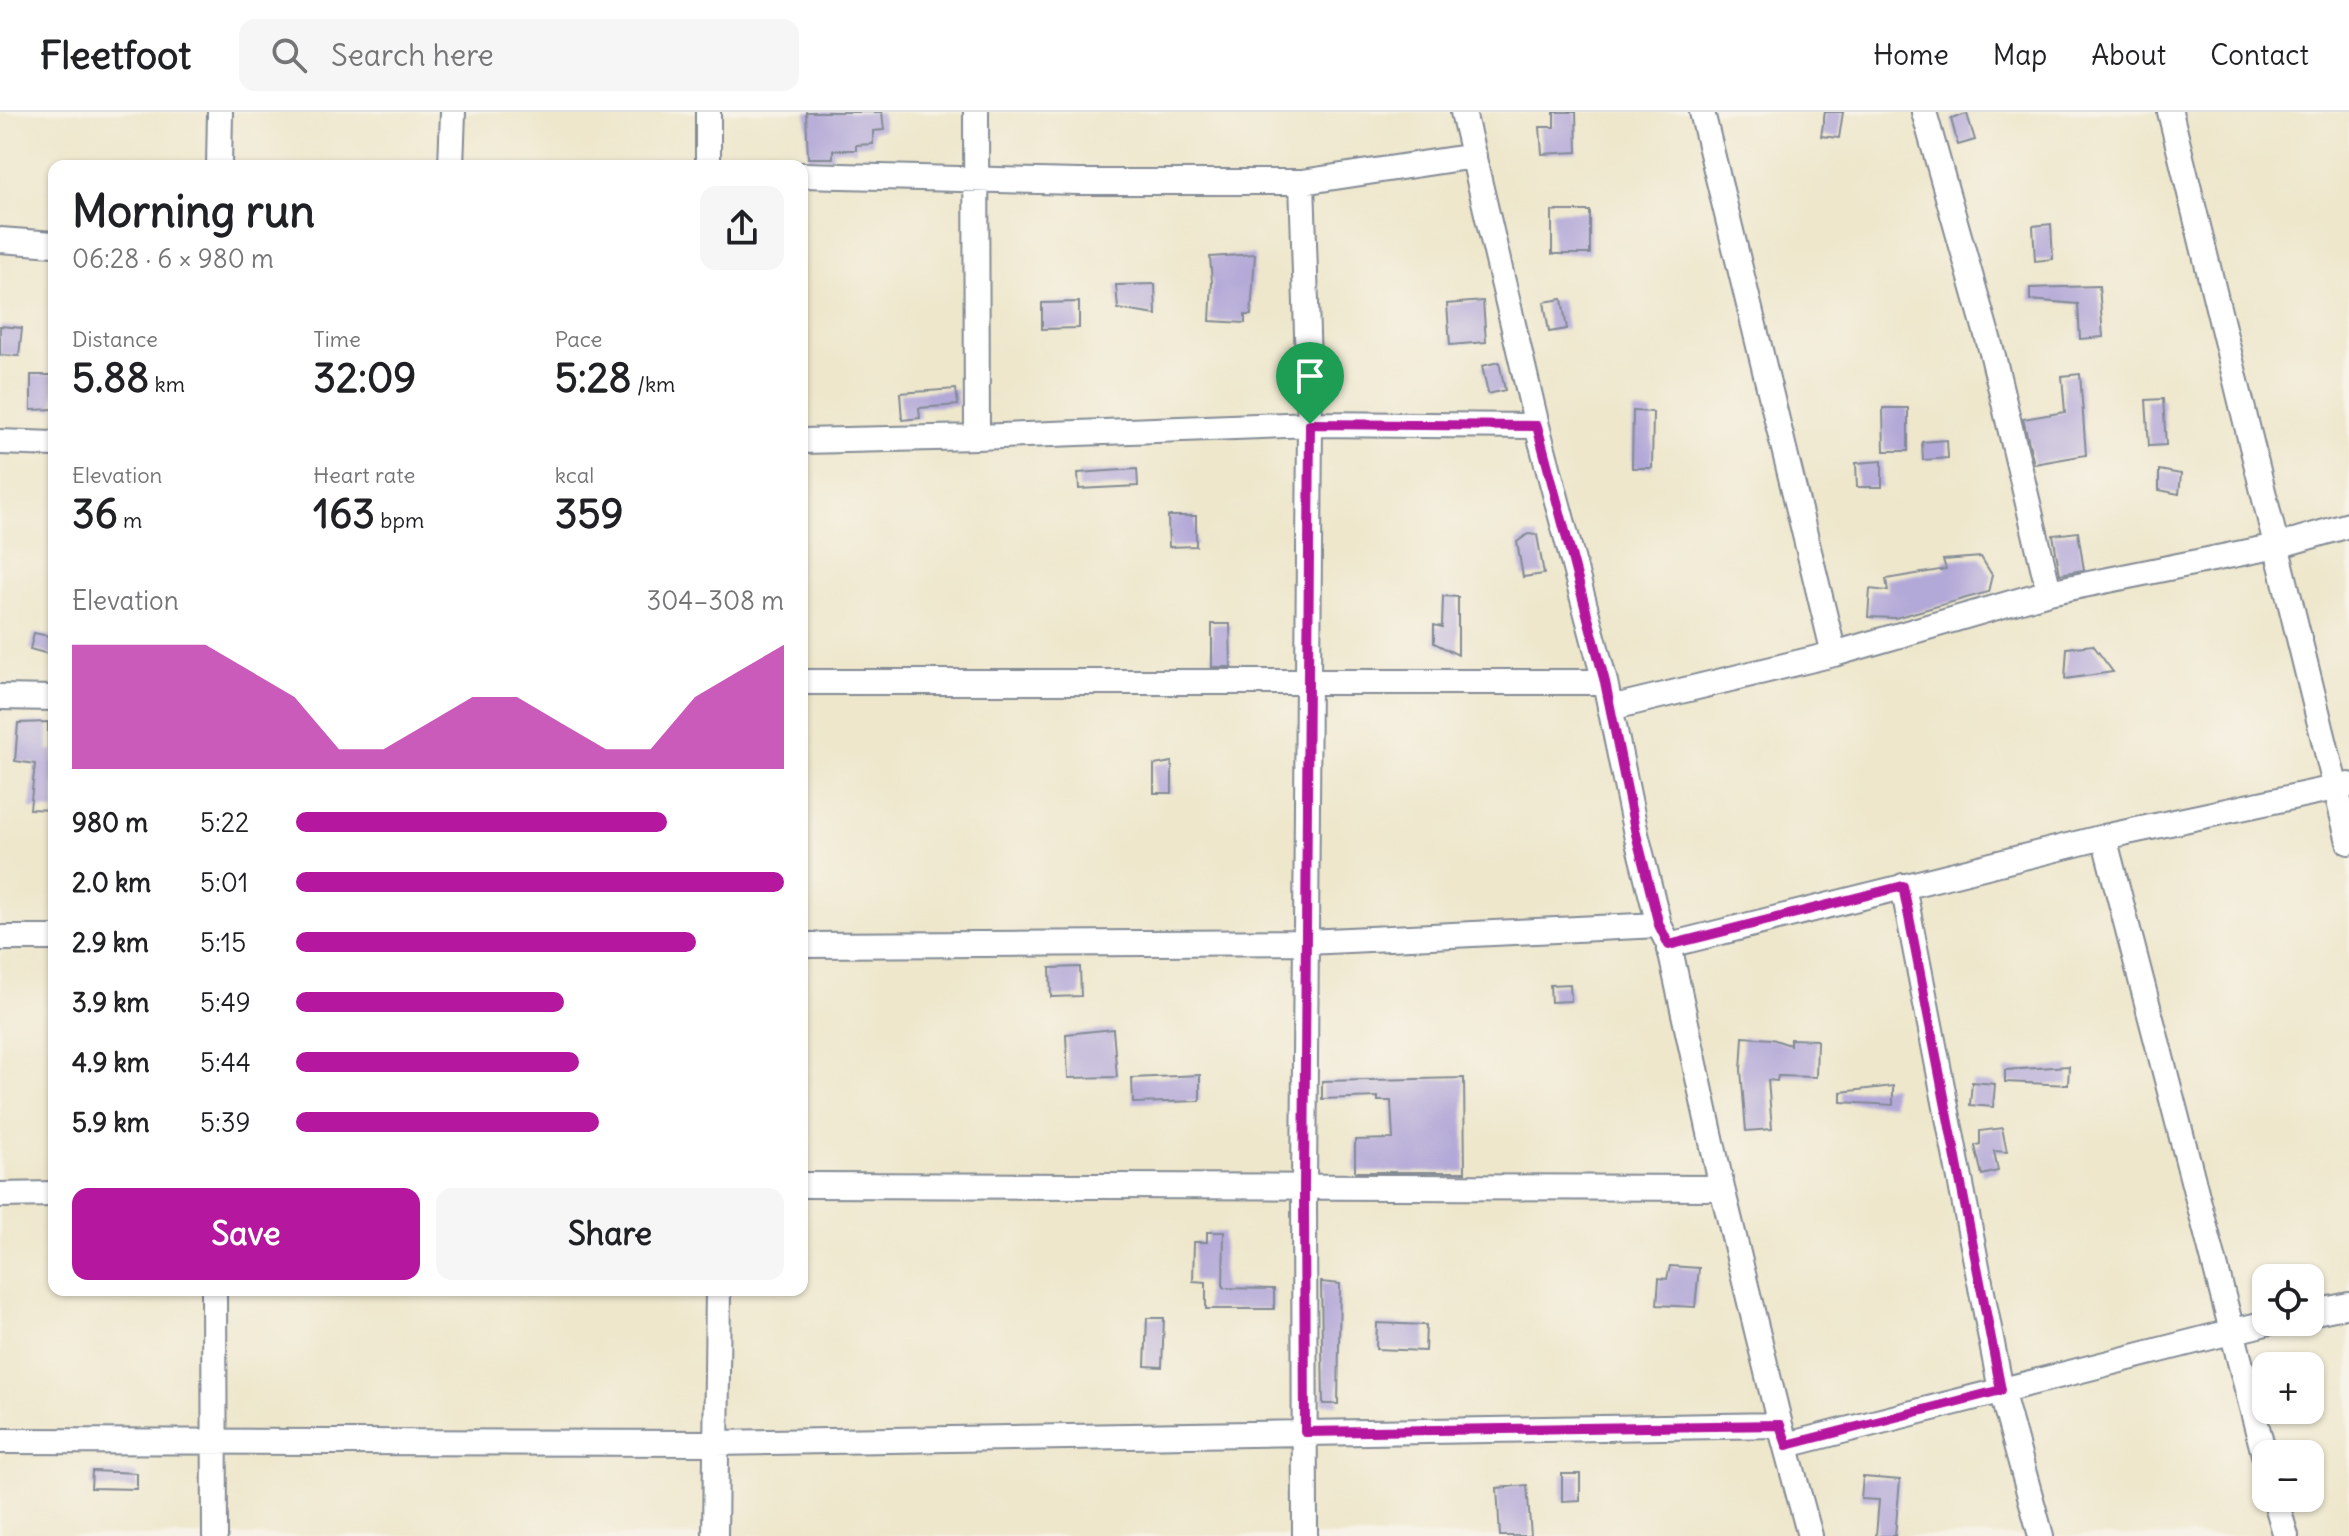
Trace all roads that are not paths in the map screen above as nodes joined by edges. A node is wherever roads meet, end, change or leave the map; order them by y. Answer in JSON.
{"nodes":[{"id":1,"x":220,"y":112,"type":"edge"},
{"id":2,"x":453,"y":112,"type":"edge"},
{"id":3,"x":708,"y":112,"type":"edge"},
{"id":4,"x":976,"y":112,"type":"edge"},
{"id":5,"x":1463,"y":112,"type":"edge"},
{"id":6,"x":1702,"y":112,"type":"edge"},
{"id":7,"x":1924,"y":112,"type":"edge"},
{"id":8,"x":2170,"y":112,"type":"edge"},
{"id":9,"x":1474,"y":156,"type":"junction"},
{"id":10,"x":219,"y":160,"type":"edge"},
{"id":11,"x":451,"y":160,"type":"edge"},
{"id":12,"x":708,"y":160,"type":"edge"},
{"id":13,"x":808,"y":175,"type":"edge"},
{"id":14,"x":977,"y":179,"type":"junction"},
{"id":15,"x":1302,"y":182,"type":"junction"},
{"id":16,"x":0,"y":240,"type":"edge"},
{"id":17,"x":48,"y":244,"type":"edge"},
{"id":18,"x":1310,"y":424,"type":"junction"},
{"id":19,"x":1537,"y":426,"type":"junction"},
{"id":20,"x":977,"y":437,"type":"junction"},
{"id":21,"x":808,"y":441,"type":"edge"},
{"id":22,"x":0,"y":442,"type":"edge"},
{"id":23,"x":48,"y":444,"type":"edge"},
{"id":24,"x":2349,"y":525,"type":"edge"},
{"id":25,"x":2277,"y":546,"type":"junction"},
{"id":26,"x":2049,"y":592,"type":"junction"},
{"id":27,"x":1834,"y":654,"type":"junction"},
{"id":28,"x":808,"y":682,"type":"edge"},
{"id":29,"x":1309,"y":682,"type":"junction"},
{"id":30,"x":1605,"y":682,"type":"junction"},
{"id":31,"x":0,"y":697,"type":"edge"},
{"id":32,"x":48,"y":698,"type":"edge"},
{"id":33,"x":1610,"y":708,"type":"junction"},
{"id":34,"x":2342,"y":787,"type":"edge"},
{"id":35,"x":2104,"y":837,"type":"junction"},
{"id":36,"x":2349,"y":842,"type":"edge"},
{"id":37,"x":1903,"y":886,"type":"junction"},
{"id":38,"x":1664,"y":935,"type":"junction"},
{"id":39,"x":0,"y":938,"type":"edge"},
{"id":40,"x":48,"y":938,"type":"edge"},
{"id":41,"x":1307,"y":942,"type":"junction"},
{"id":42,"x":808,"y":945,"type":"edge"},
{"id":43,"x":808,"y":1185,"type":"edge"},
{"id":44,"x":1304,"y":1187,"type":"junction"},
{"id":45,"x":1722,"y":1188,"type":"junction"},
{"id":46,"x":48,"y":1194,"type":"edge"},
{"id":47,"x":0,"y":1195,"type":"edge"},
{"id":48,"x":214,"y":1296,"type":"edge"},
{"id":49,"x":718,"y":1296,"type":"edge"},
{"id":50,"x":2349,"y":1305,"type":"edge"},
{"id":51,"x":2324,"y":1310,"type":"edge"},
{"id":52,"x":2252,"y":1326,"type":"edge"},
{"id":53,"x":2231,"y":1330,"type":"junction"},
{"id":54,"x":2001,"y":1390,"type":"junction"},
{"id":55,"x":1305,"y":1432,"type":"junction"},
{"id":56,"x":1783,"y":1435,"type":"junction"},
{"id":57,"x":215,"y":1440,"type":"junction"},
{"id":58,"x":2260,"y":1440,"type":"edge"},
{"id":59,"x":0,"y":1441,"type":"edge"},
{"id":60,"x":716,"y":1443,"type":"junction"},
{"id":61,"x":2279,"y":1512,"type":"edge"},
{"id":62,"x":215,"y":1536,"type":"edge"},
{"id":63,"x":715,"y":1536,"type":"edge"},
{"id":64,"x":1305,"y":1536,"type":"edge"},
{"id":65,"x":1810,"y":1536,"type":"edge"},
{"id":66,"x":2041,"y":1536,"type":"edge"},
{"id":67,"x":2286,"y":1536,"type":"edge"}],
"edges":[{"from":1,"to":10,"type":"street"},
{"from":2,"to":11,"type":"street"},
{"from":3,"to":12,"type":"street"},
{"from":4,"to":14,"type":"street"},
{"from":5,"to":9,"type":"street"},
{"from":6,"to":27,"type":"street"},
{"from":7,"to":26,"type":"street"},
{"from":8,"to":25,"type":"street"},
{"from":9,"to":15,"type":"street"},
{"from":9,"to":19,"type":"street"},
{"from":13,"to":14,"type":"street"},
{"from":14,"to":15,"type":"street"},
{"from":14,"to":20,"type":"street"},
{"from":15,"to":18,"type":"street"},
{"from":16,"to":17,"type":"street"},
{"from":18,"to":19,"type":"street"},
{"from":18,"to":20,"type":"street"},
{"from":18,"to":29,"type":"street"},
{"from":19,"to":30,"type":"street"},
{"from":20,"to":21,"type":"street"},
{"from":22,"to":23,"type":"street"},
{"from":24,"to":25,"type":"street"},
{"from":25,"to":26,"type":"street"},
{"from":25,"to":34,"type":"street"},
{"from":26,"to":27,"type":"street"},
{"from":27,"to":33,"type":"street"},
{"from":28,"to":29,"type":"street"},
{"from":29,"to":30,"type":"street"},
{"from":29,"to":41,"type":"street"},
{"from":30,"to":33,"type":"street"},
{"from":31,"to":32,"type":"street"},
{"from":33,"to":38,"type":"street"},
{"from":34,"to":35,"type":"street"},
{"from":34,"to":36,"type":"street"},
{"from":35,"to":37,"type":"street"},
{"from":35,"to":53,"type":"street"},
{"from":37,"to":38,"type":"street"},
{"from":37,"to":54,"type":"street"},
{"from":38,"to":41,"type":"street"},
{"from":38,"to":45,"type":"street"},
{"from":39,"to":40,"type":"street"},
{"from":41,"to":42,"type":"street"},
{"from":41,"to":44,"type":"street"},
{"from":43,"to":44,"type":"street"},
{"from":44,"to":45,"type":"street"},
{"from":44,"to":55,"type":"street"},
{"from":45,"to":56,"type":"street"},
{"from":46,"to":47,"type":"street"},
{"from":48,"to":57,"type":"street"},
{"from":49,"to":60,"type":"street"},
{"from":50,"to":51,"type":"street"},
{"from":52,"to":53,"type":"street"},
{"from":53,"to":54,"type":"street"},
{"from":53,"to":58,"type":"street"},
{"from":54,"to":56,"type":"street"},
{"from":54,"to":66,"type":"street"},
{"from":55,"to":56,"type":"street"},
{"from":55,"to":60,"type":"street"},
{"from":55,"to":64,"type":"street"},
{"from":56,"to":65,"type":"street"},
{"from":57,"to":59,"type":"street"},
{"from":57,"to":60,"type":"street"},
{"from":57,"to":62,"type":"street"},
{"from":60,"to":63,"type":"street"},
{"from":61,"to":67,"type":"street"}]}
